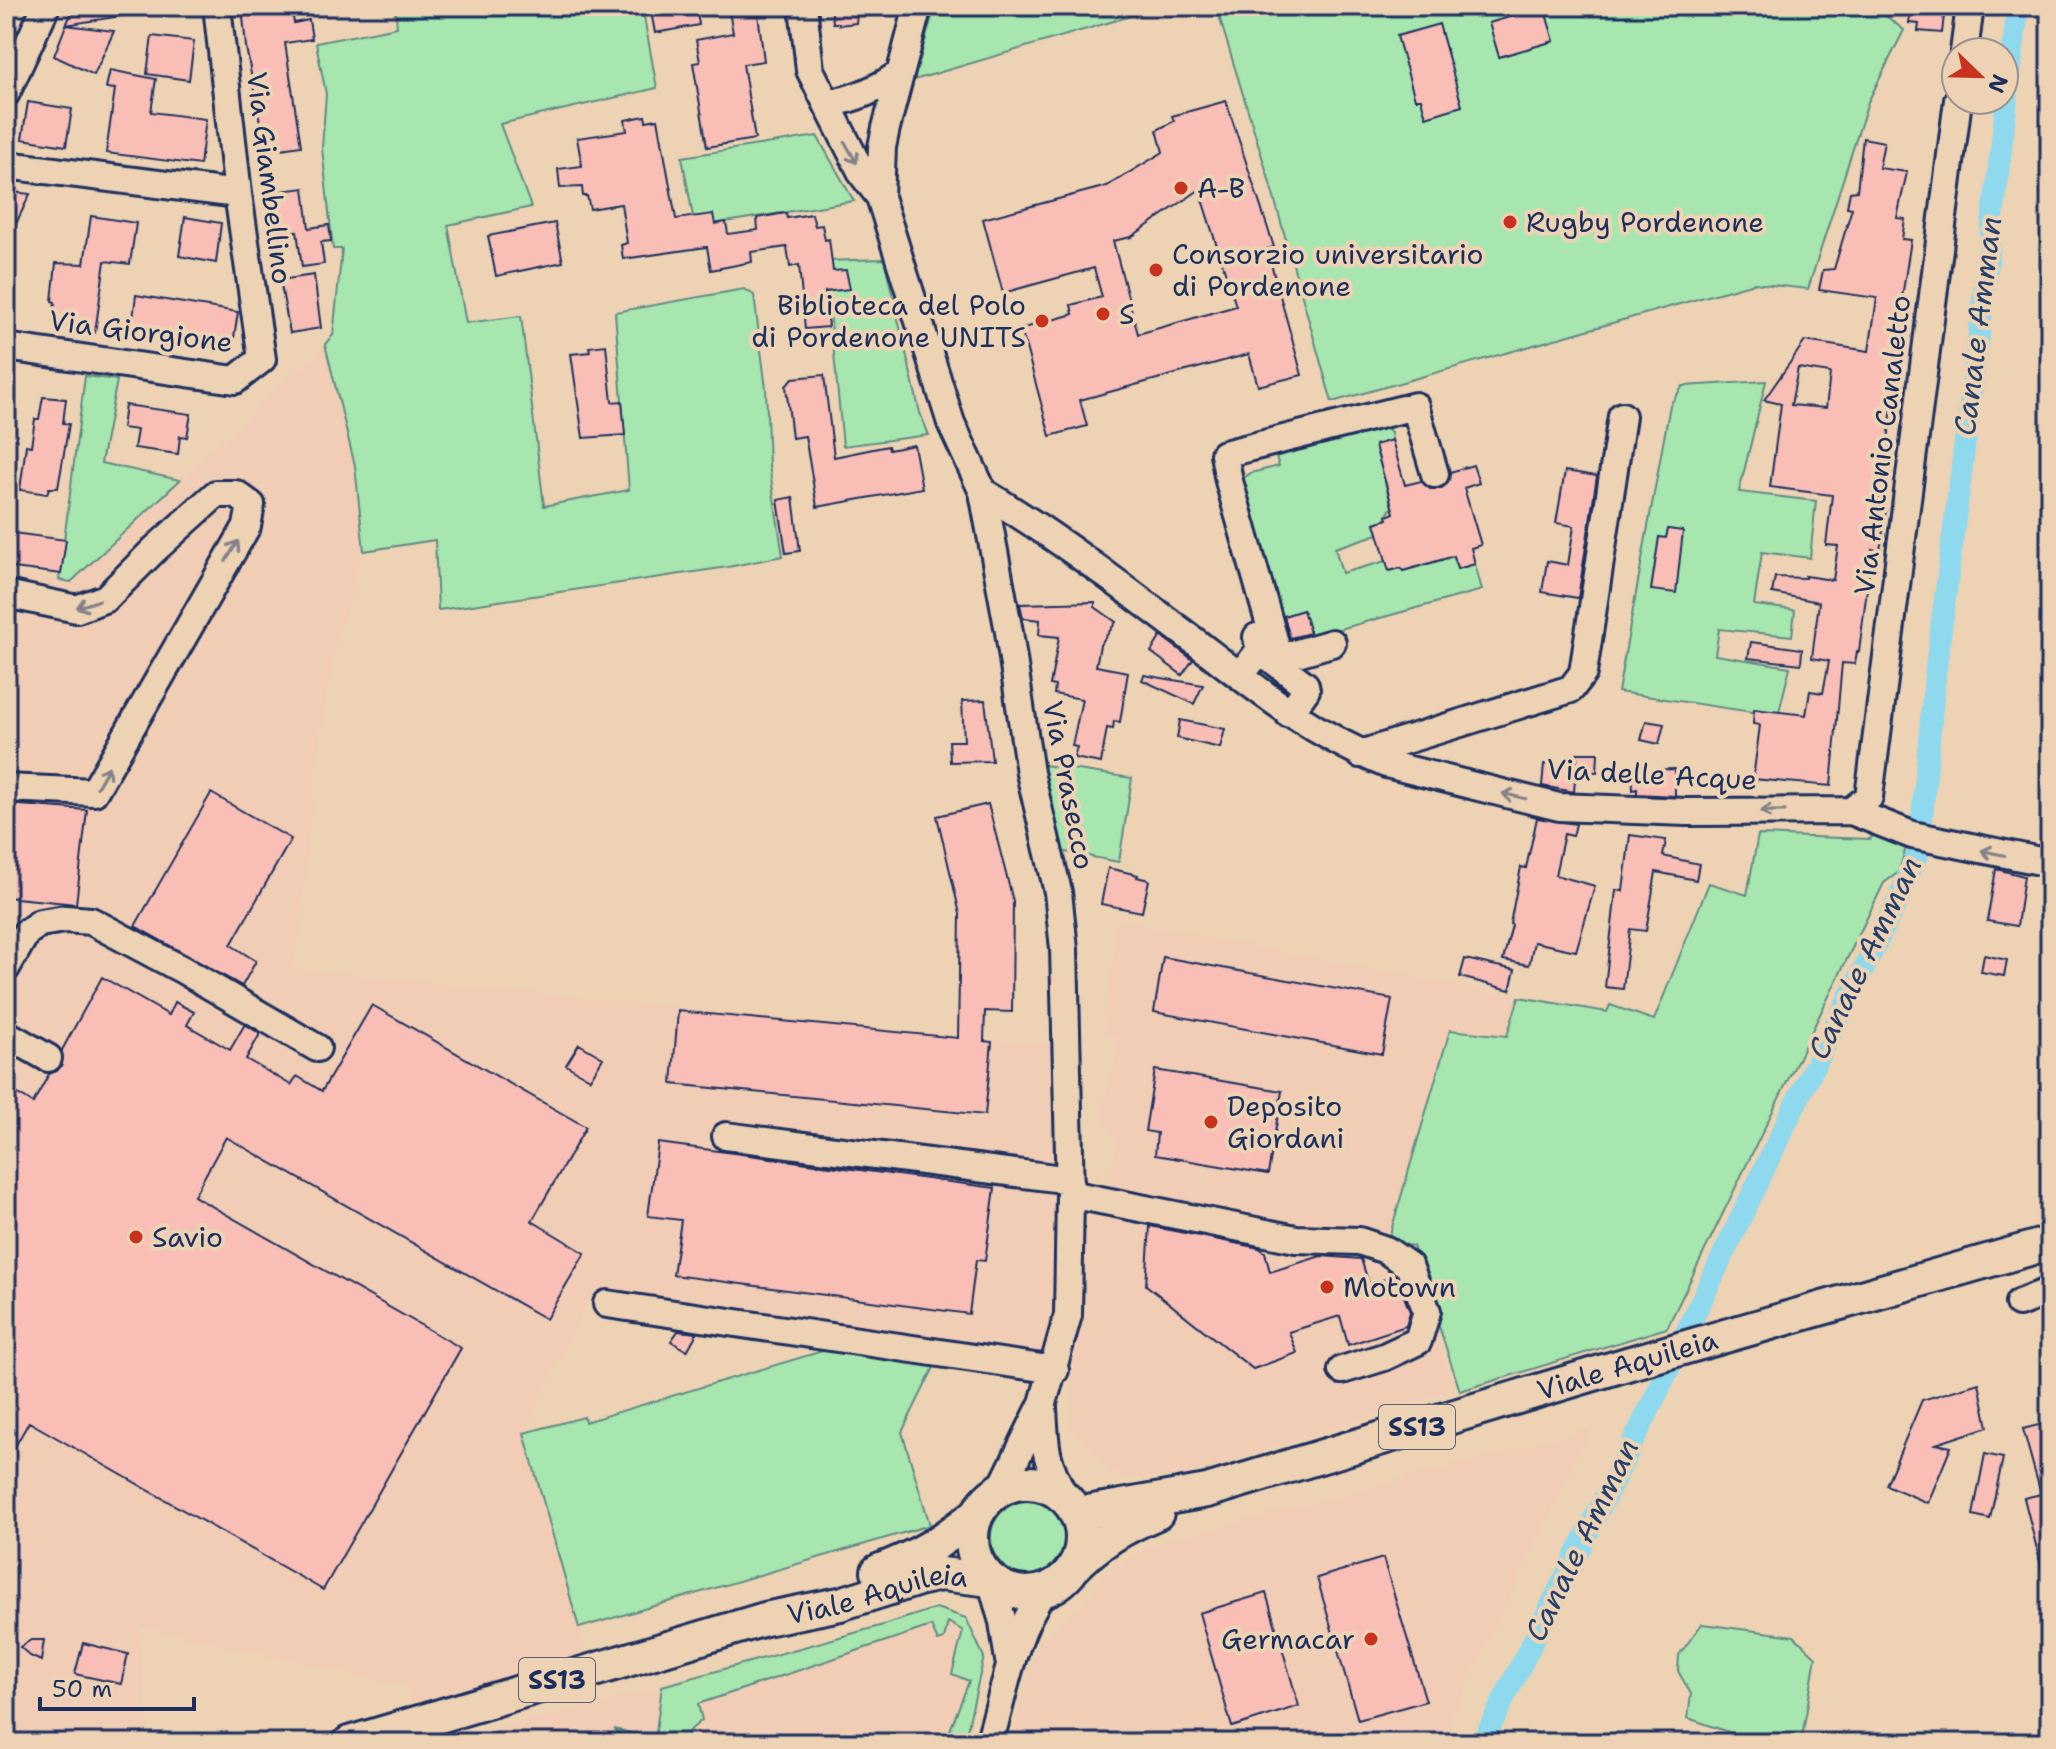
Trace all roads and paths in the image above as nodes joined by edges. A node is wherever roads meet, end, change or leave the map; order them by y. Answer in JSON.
{"nodes":[{"id":1,"x":46,"y":6,"type":"edge"},
{"id":2,"x":217,"y":6,"type":"edge"},
{"id":3,"x":803,"y":6,"type":"edge"},
{"id":4,"x":918,"y":6,"type":"edge"},
{"id":5,"x":1970,"y":6,"type":"edge"},
{"id":6,"x":1966,"y":36,"type":"edge"},
{"id":7,"x":899,"y":74,"type":"junction"},
{"id":8,"x":6,"y":93,"type":"edge"},
{"id":9,"x":827,"y":104,"type":"junction"},
{"id":10,"x":1956,"y":116,"type":"edge"},
{"id":11,"x":6,"y":165,"type":"edge"},
{"id":12,"x":238,"y":194,"type":"junction"},
{"id":13,"x":880,"y":197,"type":"junction"},
{"id":14,"x":6,"y":347,"type":"edge"},
{"id":15,"x":262,"y":359,"type":"joint"},
{"id":16,"x":1622,"y":416,"type":"dead end"},
{"id":17,"x":1205,"y":442,"type":"dead end"},
{"id":18,"x":1435,"y":474,"type":"dead end"},
{"id":19,"x":983,"y":492,"type":"junction"},
{"id":20,"x":6,"y":594,"type":"edge"},
{"id":21,"x":1332,"y":643,"type":"dead end"},
{"id":22,"x":1267,"y":655,"type":"junction"},
{"id":23,"x":1240,"y":676,"type":"junction"},
{"id":24,"x":1292,"y":716,"type":"junction"},
{"id":25,"x":1360,"y":754,"type":"junction"},
{"id":26,"x":6,"y":788,"type":"edge"},
{"id":27,"x":1860,"y":804,"type":"junction"},
{"id":28,"x":2050,"y":863,"type":"edge"},
{"id":29,"x":6,"y":968,"type":"edge"},
{"id":30,"x":6,"y":1034,"type":"edge"},
{"id":31,"x":317,"y":1048,"type":"dead end"},
{"id":32,"x":48,"y":1058,"type":"dead end"},
{"id":33,"x":726,"y":1136,"type":"dead end"},
{"id":34,"x":1070,"y":1187,"type":"junction"},
{"id":35,"x":2050,"y":1243,"type":"edge"},
{"id":36,"x":2050,"y":1291,"type":"edge"},
{"id":37,"x":2019,"y":1303,"type":"dead end"},
{"id":38,"x":607,"y":1304,"type":"dead end"},
{"id":39,"x":1055,"y":1370,"type":"junction"},
{"id":40,"x":1342,"y":1370,"type":"dead end"},
{"id":41,"x":1043,"y":1403,"type":"junction"},
{"id":42,"x":1001,"y":1489,"type":"junction"},
{"id":43,"x":1207,"y":1491,"type":"junction"},
{"id":44,"x":1071,"y":1506,"type":"junction"},
{"id":45,"x":977,"y":1514,"type":"junction"},
{"id":46,"x":1073,"y":1568,"type":"junction"},
{"id":47,"x":991,"y":1580,"type":"junction"},
{"id":48,"x":1044,"y":1590,"type":"junction"},
{"id":49,"x":765,"y":1619,"type":"junction"},
{"id":50,"x":1010,"y":1664,"type":"junction"},
{"id":51,"x":349,"y":1743,"type":"edge"},
{"id":52,"x":989,"y":1743,"type":"edge"}],
"edges":[{"from":1,"to":8,"type":"street"},
{"from":2,"to":12,"type":"street","name":"Via Giambellino"},
{"from":3,"to":9,"type":"street","name":"Via Prasecco"},
{"from":4,"to":7,"type":"street","name":"Via Prasecco"},
{"from":5,"to":6,"type":"street"},
{"from":7,"to":9,"type":"street"},
{"from":7,"to":13,"type":"street","name":"Via Prasecco"},
{"from":9,"to":13,"type":"street","name":"Via Prasecco","one_way":true},
{"from":10,"to":27,"type":"street","name":"Via Antonio Canaletto"},
{"from":11,"to":12,"type":"street"},
{"from":12,"to":15,"type":"street","name":"Via Giambellino"},
{"from":13,"to":19,"type":"street","name":"Via Prasecco"},
{"from":14,"to":15,"type":"street","name":"Via Giorgione"},
{"from":16,"to":25,"type":"street"},
{"from":17,"to":22,"type":"street"},
{"from":18,"to":22,"type":"street"},
{"from":19,"to":23,"type":"street","name":"Via delle Acque"},
{"from":19,"to":34,"type":"street","name":"Via Prasecco"},
{"from":26,"to":20,"type":"street","one_way":true},
{"from":21,"to":22,"type":"street"},
{"from":22,"to":23,"type":"street"},
{"from":22,"to":24,"type":"street"},
{"from":23,"to":24,"type":"street","name":"Via delle Acque"},
{"from":24,"to":25,"type":"street","name":"Via delle Acque"},
{"from":27,"to":25,"type":"street","name":"Via delle Acque","one_way":true},
{"from":28,"to":27,"type":"street","one_way":true},
{"from":29,"to":31,"type":"street"},
{"from":30,"to":32,"type":"street"},
{"from":33,"to":34,"type":"street"},
{"from":34,"to":39,"type":"street","name":"Via Prasecco"},
{"from":34,"to":40,"type":"street"},
{"from":35,"to":43,"type":"main road","name":"Viale Aquileia","number":"SS13"},
{"from":36,"to":37,"type":"street"},
{"from":38,"to":39,"type":"street"},
{"from":39,"to":41,"type":"street","name":"Via Prasecco"},
{"from":41,"to":42,"type":"street","name":"Via Prasecco"},
{"from":41,"to":44,"type":"street","name":"Via Prasecco"},
{"from":42,"to":44,"type":"main road"},
{"from":42,"to":45,"type":"main road","name":"Viale Aquileia","number":"SS13"},
{"from":43,"to":44,"type":"main road","name":"Viale Aquileia","number":"SS13"},
{"from":43,"to":46,"type":"main road","name":"Viale Aquileia","number":"SS13"},
{"from":44,"to":46,"type":"main road"},
{"from":45,"to":47,"type":"main road","name":"Viale Aquileia"},
{"from":45,"to":49,"type":"main road","name":"Viale Aquileia","number":"SS13"},
{"from":46,"to":48,"type":"main road","name":"Viale Aquileia","number":"SS13"},
{"from":47,"to":48,"type":"main road","name":"Viale Aquileia","number":"SS13"},
{"from":47,"to":49,"type":"main road","name":"Viale Aquileia","number":"SS13"},
{"from":47,"to":50,"type":"street"},
{"from":48,"to":50,"type":"street"},
{"from":49,"to":51,"type":"main road","name":"Viale Aquileia","number":"SS13"},
{"from":50,"to":52,"type":"street"}]}
